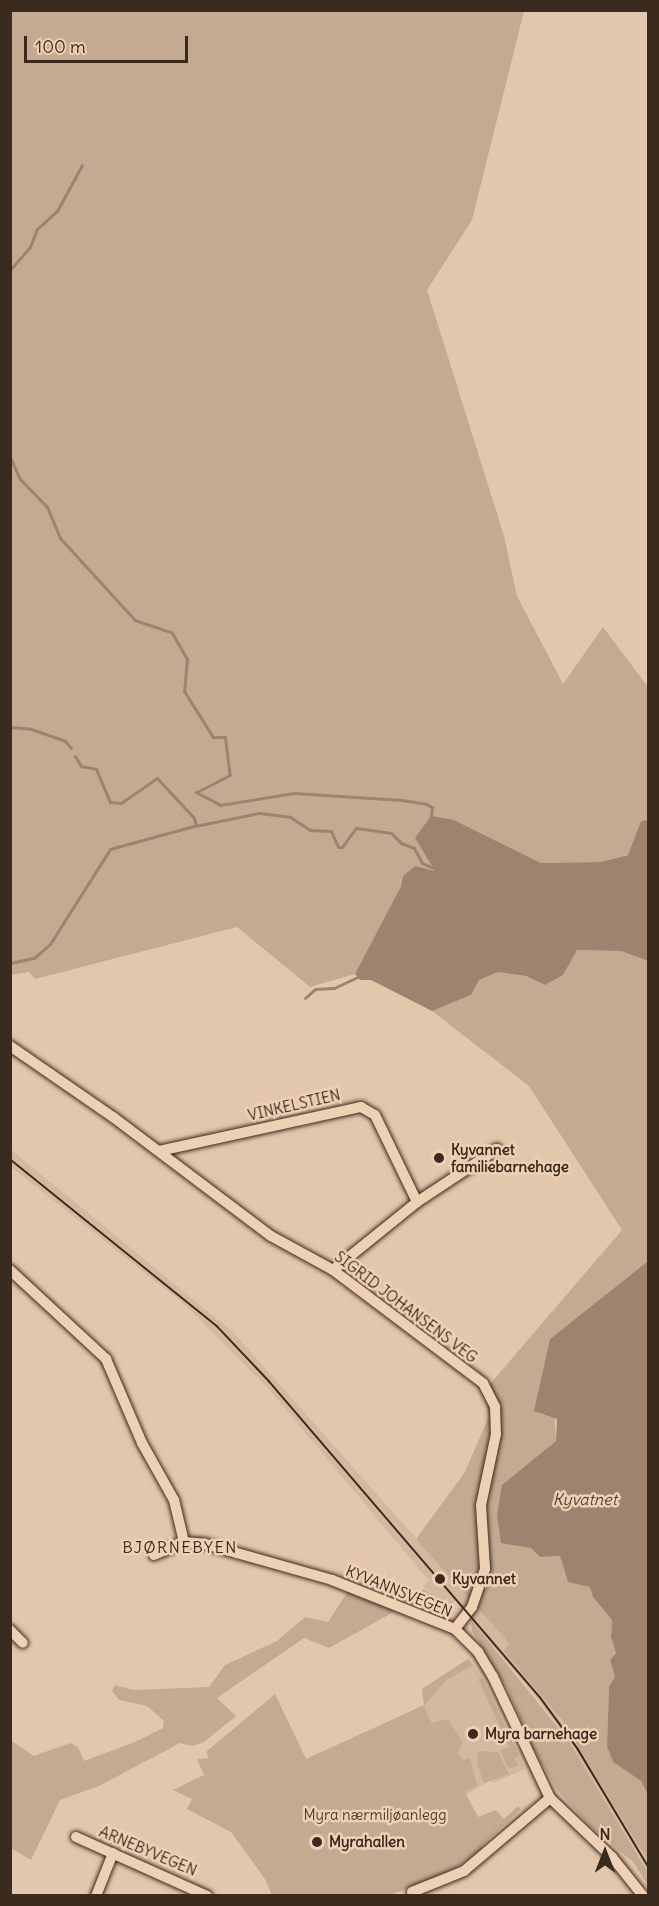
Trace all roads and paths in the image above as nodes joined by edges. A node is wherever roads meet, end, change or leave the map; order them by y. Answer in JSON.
{"nodes":[{"id":1,"x":10,"y":1046,"type":"edge"},
{"id":2,"x":497,"y":1149,"type":"dead end"},
{"id":3,"x":159,"y":1151,"type":"junction"},
{"id":4,"x":417,"y":1202,"type":"junction"},
{"id":5,"x":10,"y":1270,"type":"edge"},
{"id":6,"x":333,"y":1270,"type":"junction"},
{"id":7,"x":184,"y":1542,"type":"junction"},
{"id":8,"x":154,"y":1555,"type":"dead end"},
{"id":9,"x":455,"y":1629,"type":"junction"},
{"id":10,"x":10,"y":1630,"type":"edge"},
{"id":11,"x":23,"y":1643,"type":"dead end"},
{"id":12,"x":550,"y":1798,"type":"junction"},
{"id":13,"x":76,"y":1837,"type":"dead end"},
{"id":14,"x":113,"y":1853,"type":"junction"},
{"id":15,"x":412,"y":1893,"type":"dead end"},
{"id":16,"x":96,"y":1896,"type":"edge"},
{"id":17,"x":207,"y":1896,"type":"edge"},
{"id":18,"x":643,"y":1896,"type":"edge"}],
"edges":[{"from":1,"to":3,"type":"street","name":"SIGRID JOHANSENS VEG"},
{"from":2,"to":4,"type":"street"},
{"from":3,"to":4,"type":"street","name":"VINKELSTIEN"},
{"from":3,"to":6,"type":"street","name":"SIGRID JOHANSENS VEG"},
{"from":4,"to":6,"type":"street"},
{"from":5,"to":7,"type":"street"},
{"from":6,"to":9,"type":"street","name":"SIGRID JOHANSENS VEG"},
{"from":7,"to":8,"type":"street"},
{"from":7,"to":9,"type":"street","name":"KYVANNSVEGEN"},
{"from":9,"to":12,"type":"street","name":"KYVANNSVEGEN"},
{"from":10,"to":11,"type":"street"},
{"from":12,"to":15,"type":"street"},
{"from":12,"to":18,"type":"street","name":"KYVANNSVEGEN"},
{"from":13,"to":14,"type":"street","name":"ARNEBYVEGEN"},
{"from":14,"to":16,"type":"street"},
{"from":14,"to":17,"type":"street","name":"ARNEBYVEGEN"}]}
